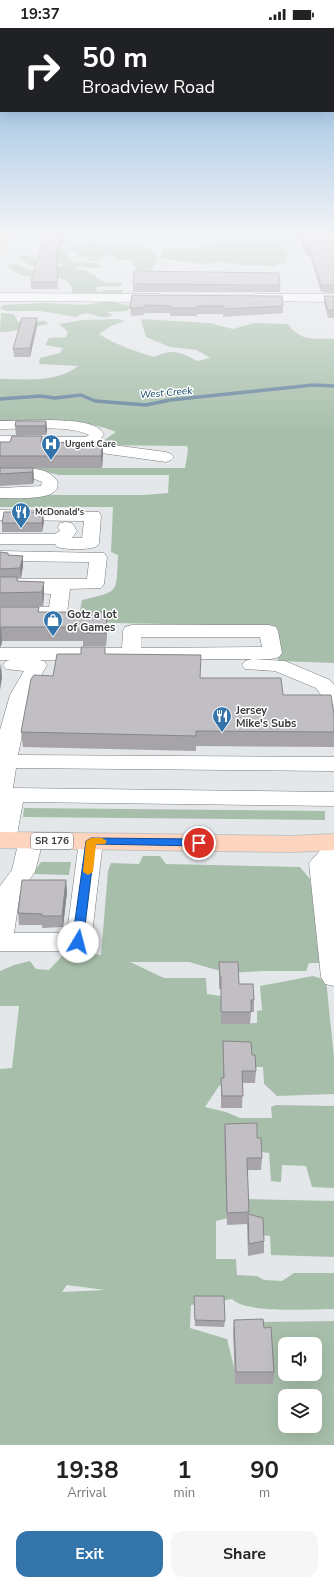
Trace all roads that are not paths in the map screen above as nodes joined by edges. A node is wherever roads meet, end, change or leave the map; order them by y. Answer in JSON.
{"nodes":[{"id":1,"x":0,"y":425,"type":"edge"},
{"id":2,"x":0,"y":428,"type":"edge"},
{"id":3,"x":92,"y":431,"type":"junction"},
{"id":4,"x":0,"y":432,"type":"edge"},
{"id":5,"x":0,"y":441,"type":"edge"},
{"id":6,"x":0,"y":448,"type":"edge"},
{"id":7,"x":166,"y":458,"type":"dead end"},
{"id":8,"x":0,"y":474,"type":"edge"},
{"id":9,"x":0,"y":492,"type":"edge"},
{"id":10,"x":0,"y":515,"type":"edge"},
{"id":11,"x":0,"y":519,"type":"edge"},
{"id":12,"x":0,"y":540,"type":"edge"},
{"id":13,"x":0,"y":556,"type":"edge"},
{"id":14,"x":51,"y":559,"type":"junction"},
{"id":15,"x":0,"y":562,"type":"edge"},
{"id":16,"x":0,"y":584,"type":"edge"},
{"id":17,"x":47,"y":584,"type":"junction"},
{"id":18,"x":0,"y":591,"type":"edge"},
{"id":19,"x":0,"y":609,"type":"edge"},
{"id":20,"x":0,"y":612,"type":"edge"},
{"id":21,"x":0,"y":654,"type":"edge"},
{"id":22,"x":131,"y":654,"type":"junction"},
{"id":23,"x":0,"y":665,"type":"edge"},
{"id":24,"x":37,"y":665,"type":"junction"},
{"id":25,"x":0,"y":674,"type":"edge"},
{"id":26,"x":334,"y":699,"type":"edge"},
{"id":27,"x":3,"y":732,"type":"edge"},
{"id":28,"x":6,"y":761,"type":"junction"},
{"id":29,"x":334,"y":764,"type":"edge"},
{"id":30,"x":13,"y":795,"type":"junction"},
{"id":31,"x":334,"y":799,"type":"edge"},
{"id":32,"x":2,"y":840,"type":"edge"},
{"id":33,"x":31,"y":840,"type":"junction"},
{"id":34,"x":91,"y":841,"type":"junction"},
{"id":35,"x":334,"y":842,"type":"edge"},
{"id":36,"x":334,"y":849,"type":"edge"},
{"id":37,"x":0,"y":941,"type":"edge"},
{"id":38,"x":334,"y":977,"type":"edge"}],
"edges":[{"from":1,"to":3,"type":"street"},
{"from":2,"to":3,"type":"street"},
{"from":3,"to":4,"type":"street"},
{"from":3,"to":5,"type":"street"},
{"from":6,"to":7,"type":"street"},
{"from":8,"to":9,"type":"street"},
{"from":10,"to":12,"type":"street"},
{"from":11,"to":12,"type":"street"},
{"from":13,"to":14,"type":"street"},
{"from":14,"to":15,"type":"street"},
{"from":14,"to":17,"type":"street"},
{"from":14,"to":17,"type":"street"},
{"from":16,"to":17,"type":"street"},
{"from":18,"to":19,"type":"street"},
{"from":18,"to":20,"type":"street"},
{"from":21,"to":22,"type":"street"},
{"from":22,"to":22,"type":"street"},
{"from":23,"to":24,"type":"street"},
{"from":24,"to":26,"type":"street"},
{"from":24,"to":27,"type":"street"},
{"from":25,"to":27,"type":"street"},
{"from":27,"to":28,"type":"street"},
{"from":28,"to":29,"type":"street"},
{"from":28,"to":30,"type":"street"},
{"from":30,"to":31,"type":"street"},
{"from":30,"to":32,"type":"street"},
{"from":32,"to":33,"type":"main road","number":"SR 176"},
{"from":33,"to":34,"type":"main road","number":"SR 176"},
{"from":33,"to":37,"type":"street"},
{"from":34,"to":35,"type":"main road","number":"SR 176"},
{"from":34,"to":37,"type":"street"},
{"from":36,"to":38,"type":"street"}]}
